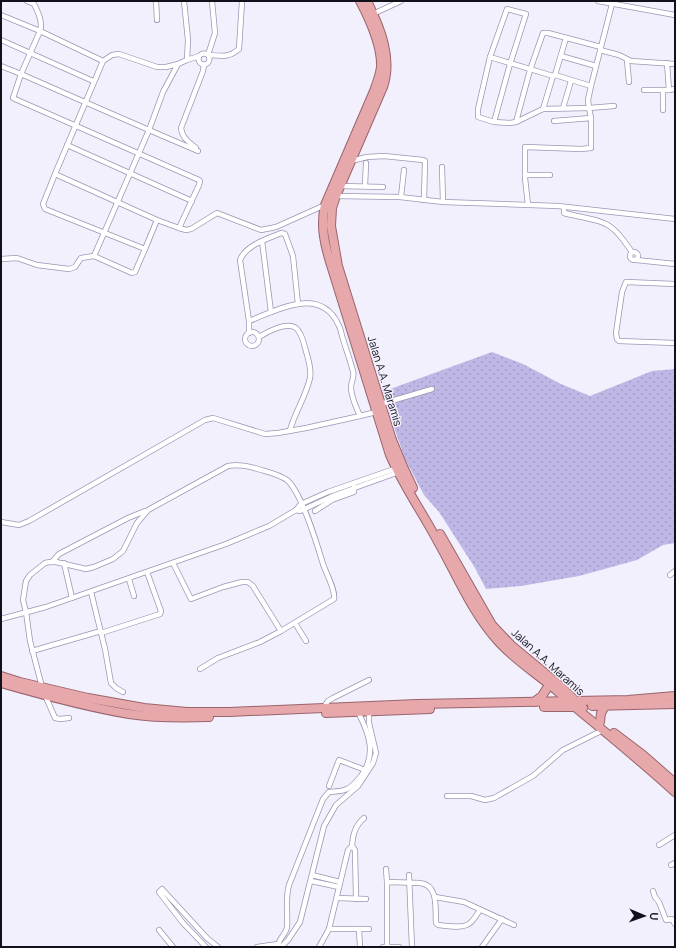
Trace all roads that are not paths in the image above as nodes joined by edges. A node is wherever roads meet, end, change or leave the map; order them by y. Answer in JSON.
{"nodes":[{"id":1,"x":27,"y":1,"type":"edge"},
{"id":2,"x":156,"y":1,"type":"edge"},
{"id":3,"x":184,"y":1,"type":"edge"},
{"id":4,"x":212,"y":1,"type":"edge"},
{"id":5,"x":242,"y":1,"type":"edge"},
{"id":6,"x":360,"y":1,"type":"edge"},
{"id":7,"x":368,"y":1,"type":"edge"},
{"id":8,"x":401,"y":1,"type":"edge"},
{"id":9,"x":598,"y":1,"type":"edge"},
{"id":10,"x":33,"y":2,"type":"edge"},
{"id":11,"x":612,"y":4,"type":"junction"},
{"id":12,"x":373,"y":14,"type":"junction"},
{"id":13,"x":1,"y":15,"type":"edge"},
{"id":14,"x":675,"y":15,"type":"edge"},
{"id":15,"x":157,"y":20,"type":"dead end"},
{"id":16,"x":40,"y":31,"type":"junction"},
{"id":17,"x":566,"y":38,"type":"junction"},
{"id":18,"x":1,"y":40,"type":"edge"},
{"id":19,"x":600,"y":48,"type":"junction"},
{"id":20,"x":31,"y":53,"type":"junction"},
{"id":21,"x":199,"y":56,"type":"junction"},
{"id":22,"x":208,"y":56,"type":"junction"},
{"id":23,"x":561,"y":56,"type":"junction"},
{"id":24,"x":490,"y":57,"type":"junction"},
{"id":25,"x":187,"y":60,"type":"junction"},
{"id":26,"x":627,"y":60,"type":"junction"},
{"id":27,"x":103,"y":61,"type":"junction"},
{"id":28,"x":667,"y":62,"type":"junction"},
{"id":29,"x":178,"y":64,"type":"junction"},
{"id":30,"x":510,"y":64,"type":"junction"},
{"id":31,"x":675,"y":64,"type":"edge"},
{"id":32,"x":204,"y":65,"type":"junction"},
{"id":33,"x":1,"y":66,"type":"edge"},
{"id":34,"x":596,"y":66,"type":"junction"},
{"id":35,"x":530,"y":70,"type":"junction"},
{"id":36,"x":21,"y":74,"type":"junction"},
{"id":37,"x":554,"y":76,"type":"junction"},
{"id":38,"x":571,"y":81,"type":"junction"},
{"id":39,"x":93,"y":82,"type":"junction"},
{"id":40,"x":629,"y":82,"type":"dead end"},
{"id":41,"x":590,"y":86,"type":"junction"},
{"id":42,"x":675,"y":89,"type":"edge"},
{"id":43,"x":644,"y":90,"type":"dead end"},
{"id":44,"x":666,"y":90,"type":"junction"},
{"id":45,"x":84,"y":102,"type":"junction"},
{"id":46,"x":614,"y":106,"type":"dead end"},
{"id":47,"x":563,"y":108,"type":"junction"},
{"id":48,"x":589,"y":108,"type":"junction"},
{"id":49,"x":543,"y":109,"type":"junction"},
{"id":50,"x":663,"y":110,"type":"dead end"},
{"id":51,"x":591,"y":118,"type":"junction"},
{"id":52,"x":554,"y":120,"type":"dead end"},
{"id":53,"x":494,"y":122,"type":"junction"},
{"id":54,"x":516,"y":122,"type":"junction"},
{"id":55,"x":75,"y":125,"type":"junction"},
{"id":56,"x":149,"y":130,"type":"junction"},
{"id":57,"x":67,"y":145,"type":"junction"},
{"id":58,"x":138,"y":153,"type":"junction"},
{"id":59,"x":351,"y":161,"type":"junction"},
{"id":60,"x":366,"y":163,"type":"dead end"},
{"id":61,"x":442,"y":167,"type":"dead end"},
{"id":62,"x":404,"y":170,"type":"dead end"},
{"id":63,"x":129,"y":173,"type":"junction"},
{"id":64,"x":55,"y":174,"type":"junction"},
{"id":65,"x":526,"y":175,"type":"junction"},
{"id":66,"x":550,"y":175,"type":"dead end"},
{"id":67,"x":340,"y":186,"type":"junction"},
{"id":68,"x":365,"y":186,"type":"junction"},
{"id":69,"x":383,"y":187,"type":"dead end"},
{"id":70,"x":336,"y":196,"type":"junction"},
{"id":71,"x":401,"y":197,"type":"junction"},
{"id":72,"x":424,"y":200,"type":"junction"},
{"id":73,"x":117,"y":201,"type":"junction"},
{"id":74,"x":192,"y":201,"type":"junction"},
{"id":75,"x":443,"y":202,"type":"junction"},
{"id":76,"x":325,"y":205,"type":"junction"},
{"id":77,"x":528,"y":205,"type":"junction"},
{"id":78,"x":564,"y":207,"type":"junction"},
{"id":79,"x":675,"y":219,"type":"edge"},
{"id":80,"x":157,"y":220,"type":"junction"},
{"id":81,"x":179,"y":228,"type":"junction"},
{"id":82,"x":103,"y":232,"type":"junction"},
{"id":83,"x":262,"y":241,"type":"junction"},
{"id":84,"x":145,"y":249,"type":"junction"},
{"id":85,"x":94,"y":256,"type":"junction"},
{"id":86,"x":1,"y":259,"type":"edge"},
{"id":87,"x":675,"y":264,"type":"edge"},
{"id":88,"x":675,"y":284,"type":"edge"},
{"id":89,"x":298,"y":304,"type":"junction"},
{"id":90,"x":271,"y":312,"type":"junction"},
{"id":91,"x":249,"y":321,"type":"junction"},
{"id":92,"x":249,"y":333,"type":"junction"},
{"id":93,"x":259,"y":337,"type":"junction"},
{"id":94,"x":675,"y":343,"type":"edge"},
{"id":95,"x":361,"y":363,"type":"junction"},
{"id":96,"x":352,"y":366,"type":"junction"},
{"id":97,"x":432,"y":389,"type":"dead end"},
{"id":98,"x":381,"y":404,"type":"junction"},
{"id":99,"x":376,"y":412,"type":"junction"},
{"id":100,"x":360,"y":416,"type":"junction"},
{"id":101,"x":290,"y":430,"type":"junction"},
{"id":102,"x":400,"y":469,"type":"junction"},
{"id":103,"x":354,"y":487,"type":"junction"},
{"id":104,"x":303,"y":507,"type":"junction"},
{"id":105,"x":148,"y":510,"type":"junction"},
{"id":106,"x":315,"y":511,"type":"dead end"},
{"id":107,"x":1,"y":522,"type":"edge"},
{"id":108,"x":52,"y":562,"type":"junction"},
{"id":109,"x":64,"y":563,"type":"junction"},
{"id":110,"x":173,"y":563,"type":"junction"},
{"id":111,"x":675,"y":571,"type":"edge"},
{"id":112,"x":147,"y":572,"type":"junction"},
{"id":113,"x":670,"y":575,"type":"dead end"},
{"id":114,"x":129,"y":579,"type":"junction"},
{"id":115,"x":90,"y":592,"type":"junction"},
{"id":116,"x":134,"y":596,"type":"dead end"},
{"id":117,"x":72,"y":598,"type":"junction"},
{"id":118,"x":26,"y":612,"type":"junction"},
{"id":119,"x":1,"y":619,"type":"edge"},
{"id":120,"x":295,"y":623,"type":"junction"},
{"id":121,"x":281,"y":631,"type":"junction"},
{"id":122,"x":101,"y":632,"type":"junction"},
{"id":123,"x":306,"y":641,"type":"dead end"},
{"id":124,"x":32,"y":651,"type":"junction"},
{"id":125,"x":200,"y":669,"type":"dead end"},
{"id":126,"x":1,"y":676,"type":"edge"},
{"id":127,"x":369,"y":680,"type":"dead end"},
{"id":128,"x":1,"y":683,"type":"edge"},
{"id":129,"x":549,"y":685,"type":"junction"},
{"id":130,"x":44,"y":691,"type":"junction"},
{"id":131,"x":123,"y":692,"type":"dead end"},
{"id":132,"x":566,"y":692,"type":"junction"},
{"id":133,"x":675,"y":696,"type":"edge"},
{"id":134,"x":567,"y":700,"type":"junction"},
{"id":135,"x":593,"y":701,"type":"junction"},
{"id":136,"x":534,"y":702,"type":"junction"},
{"id":137,"x":675,"y":704,"type":"edge"},
{"id":138,"x":577,"y":705,"type":"junction"},
{"id":139,"x":509,"y":706,"type":"junction"},
{"id":140,"x":605,"y":706,"type":"junction"},
{"id":141,"x":323,"y":708,"type":"junction"},
{"id":142,"x":358,"y":712,"type":"junction"},
{"id":143,"x":369,"y":712,"type":"junction"},
{"id":144,"x":70,"y":718,"type":"dead end"},
{"id":145,"x":600,"y":722,"type":"junction"},
{"id":146,"x":604,"y":730,"type":"junction"},
{"id":147,"x":365,"y":770,"type":"junction"},
{"id":148,"x":675,"y":784,"type":"edge"},
{"id":149,"x":329,"y":786,"type":"dead end"},
{"id":150,"x":337,"y":792,"type":"junction"},
{"id":151,"x":675,"y":792,"type":"edge"},
{"id":152,"x":447,"y":796,"type":"dead end"},
{"id":153,"x":342,"y":800,"type":"junction"},
{"id":154,"x":364,"y":818,"type":"dead end"},
{"id":155,"x":675,"y":835,"type":"edge"},
{"id":156,"x":659,"y":845,"type":"dead end"},
{"id":157,"x":352,"y":846,"type":"junction"},
{"id":158,"x":386,"y":869,"type":"dead end"},
{"id":159,"x":312,"y":875,"type":"junction"},
{"id":160,"x":410,"y":875,"type":"dead end"},
{"id":161,"x":311,"y":881,"type":"junction"},
{"id":162,"x":387,"y":882,"type":"junction"},
{"id":163,"x":410,"y":882,"type":"junction"},
{"id":164,"x":340,"y":885,"type":"junction"},
{"id":165,"x":653,"y":891,"type":"dead end"},
{"id":166,"x":435,"y":897,"type":"junction"},
{"id":167,"x":337,"y":898,"type":"junction"},
{"id":168,"x":356,"y":899,"type":"junction"},
{"id":169,"x":366,"y":899,"type":"dead end"},
{"id":170,"x":480,"y":910,"type":"junction"},
{"id":171,"x":502,"y":920,"type":"junction"},
{"id":172,"x":675,"y":924,"type":"edge"},
{"id":173,"x":514,"y":925,"type":"dead end"},
{"id":174,"x":329,"y":929,"type":"junction"},
{"id":175,"x":359,"y":929,"type":"junction"},
{"id":176,"x":369,"y":929,"type":"dead end"},
{"id":177,"x":159,"y":930,"type":"dead end"},
{"id":178,"x":171,"y":946,"type":"edge"},
{"id":179,"x":279,"y":946,"type":"edge"},
{"id":180,"x":206,"y":947,"type":"edge"},
{"id":181,"x":218,"y":947,"type":"edge"},
{"id":182,"x":257,"y":947,"type":"edge"},
{"id":183,"x":319,"y":947,"type":"edge"},
{"id":184,"x":360,"y":947,"type":"edge"},
{"id":185,"x":383,"y":947,"type":"edge"},
{"id":186,"x":387,"y":947,"type":"edge"},
{"id":187,"x":399,"y":947,"type":"edge"},
{"id":188,"x":412,"y":947,"type":"edge"},
{"id":189,"x":482,"y":947,"type":"edge"}],
"edges":[{"from":1,"to":10,"type":"street"},
{"from":2,"to":15,"type":"street"},
{"from":3,"to":25,"type":"street"},
{"from":4,"to":22,"type":"street"},
{"from":5,"to":22,"type":"street"},
{"from":6,"to":76,"type":"highway"},
{"from":7,"to":12,"type":"highway","name":"Jalan A.A. Maramis"},
{"from":8,"to":12,"type":"street"},
{"from":9,"to":11,"type":"street"},
{"from":10,"to":16,"type":"street"},
{"from":11,"to":14,"type":"street"},
{"from":11,"to":19,"type":"street"},
{"from":12,"to":59,"type":"highway","name":"Jalan A.A. Maramis"},
{"from":13,"to":16,"type":"street"},
{"from":16,"to":20,"type":"street"},
{"from":16,"to":27,"type":"street"},
{"from":17,"to":19,"type":"street"},
{"from":17,"to":23,"type":"street"},
{"from":17,"to":35,"type":"street"},
{"from":18,"to":20,"type":"street"},
{"from":19,"to":26,"type":"street"},
{"from":19,"to":34,"type":"street"},
{"from":20,"to":36,"type":"street"},
{"from":20,"to":39,"type":"street"},
{"from":21,"to":22,"type":"street"},
{"from":21,"to":25,"type":"street"},
{"from":21,"to":32,"type":"street"},
{"from":22,"to":32,"type":"street"},
{"from":23,"to":34,"type":"street"},
{"from":23,"to":37,"type":"street"},
{"from":24,"to":30,"type":"street"},
{"from":24,"to":30,"type":"street"},
{"from":24,"to":53,"type":"street"},
{"from":25,"to":29,"type":"street"},
{"from":26,"to":28,"type":"street"},
{"from":26,"to":40,"type":"street"},
{"from":27,"to":29,"type":"street"},
{"from":27,"to":39,"type":"street"},
{"from":28,"to":31,"type":"street"},
{"from":28,"to":44,"type":"street"},
{"from":29,"to":56,"type":"street"},
{"from":30,"to":35,"type":"street"},
{"from":30,"to":53,"type":"street"},
{"from":32,"to":56,"type":"street"},
{"from":33,"to":36,"type":"street"},
{"from":34,"to":41,"type":"street"},
{"from":35,"to":37,"type":"street"},
{"from":35,"to":54,"type":"street"},
{"from":36,"to":45,"type":"street"},
{"from":36,"to":55,"type":"street"},
{"from":37,"to":38,"type":"street"},
{"from":37,"to":49,"type":"street"},
{"from":38,"to":41,"type":"street"},
{"from":38,"to":47,"type":"street"},
{"from":39,"to":45,"type":"street"},
{"from":41,"to":48,"type":"street"},
{"from":42,"to":44,"type":"street"},
{"from":43,"to":44,"type":"street"},
{"from":44,"to":50,"type":"street"},
{"from":45,"to":55,"type":"street"},
{"from":45,"to":56,"type":"street"},
{"from":46,"to":48,"type":"street"},
{"from":47,"to":48,"type":"street"},
{"from":47,"to":49,"type":"street"},
{"from":48,"to":51,"type":"street"},
{"from":49,"to":54,"type":"street"},
{"from":51,"to":52,"type":"street"},
{"from":51,"to":65,"type":"street"},
{"from":53,"to":54,"type":"street"},
{"from":55,"to":57,"type":"street"},
{"from":55,"to":58,"type":"street"},
{"from":56,"to":58,"type":"street"},
{"from":57,"to":63,"type":"street"},
{"from":57,"to":64,"type":"street"},
{"from":58,"to":63,"type":"street"},
{"from":58,"to":74,"type":"street"},
{"from":59,"to":67,"type":"highway","name":"Jalan A.A. Maramis"},
{"from":59,"to":72,"type":"street"},
{"from":60,"to":68,"type":"street"},
{"from":61,"to":75,"type":"street"},
{"from":62,"to":71,"type":"street"},
{"from":63,"to":73,"type":"street"},
{"from":63,"to":74,"type":"street"},
{"from":64,"to":73,"type":"street"},
{"from":64,"to":82,"type":"street"},
{"from":65,"to":66,"type":"street"},
{"from":65,"to":77,"type":"street"},
{"from":67,"to":68,"type":"street"},
{"from":67,"to":70,"type":"highway","name":"Jalan A.A. Maramis"},
{"from":68,"to":69,"type":"street"},
{"from":70,"to":71,"type":"street"},
{"from":70,"to":98,"type":"highway","name":"Jalan A.A. Maramis"},
{"from":71,"to":72,"type":"street"},
{"from":72,"to":75,"type":"street"},
{"from":73,"to":80,"type":"street"},
{"from":73,"to":82,"type":"street"},
{"from":74,"to":81,"type":"street"},
{"from":75,"to":77,"type":"street"},
{"from":76,"to":81,"type":"street"},
{"from":76,"to":95,"type":"highway"},
{"from":77,"to":78,"type":"street"},
{"from":78,"to":79,"type":"street"},
{"from":78,"to":87,"type":"street"},
{"from":80,"to":81,"type":"street"},
{"from":80,"to":84,"type":"street"},
{"from":82,"to":84,"type":"street"},
{"from":82,"to":85,"type":"street"},
{"from":83,"to":89,"type":"street"},
{"from":83,"to":90,"type":"street"},
{"from":83,"to":91,"type":"street"},
{"from":84,"to":85,"type":"street"},
{"from":85,"to":86,"type":"street"},
{"from":88,"to":94,"type":"street"},
{"from":89,"to":90,"type":"street"},
{"from":89,"to":96,"type":"street"},
{"from":90,"to":91,"type":"street"},
{"from":91,"to":92,"type":"street"},
{"from":92,"to":93,"type":"street"},
{"from":92,"to":93,"type":"street"},
{"from":93,"to":101,"type":"street"},
{"from":95,"to":96,"type":"street"},
{"from":95,"to":99,"type":"highway"},
{"from":96,"to":100,"type":"street"},
{"from":97,"to":98,"type":"street"},
{"from":98,"to":102,"type":"highway","name":"Jalan A.A. Maramis"},
{"from":99,"to":100,"type":"street"},
{"from":99,"to":102,"type":"highway"},
{"from":100,"to":101,"type":"street"},
{"from":101,"to":107,"type":"street"},
{"from":102,"to":103,"type":"street"},
{"from":102,"to":104,"type":"street"},
{"from":102,"to":129,"type":"highway"},
{"from":102,"to":132,"type":"highway","name":"Jalan A.A. Maramis"},
{"from":103,"to":104,"type":"street"},
{"from":103,"to":106,"type":"street"},
{"from":104,"to":105,"type":"street"},
{"from":104,"to":110,"type":"street"},
{"from":104,"to":120,"type":"street"},
{"from":105,"to":108,"type":"street"},
{"from":105,"to":109,"type":"street"},
{"from":108,"to":109,"type":"street"},
{"from":108,"to":118,"type":"street"},
{"from":109,"to":117,"type":"street"},
{"from":110,"to":112,"type":"street"},
{"from":110,"to":121,"type":"street"},
{"from":111,"to":113,"type":"street"},
{"from":112,"to":114,"type":"street"},
{"from":112,"to":122,"type":"street"},
{"from":114,"to":115,"type":"street"},
{"from":114,"to":116,"type":"street"},
{"from":115,"to":117,"type":"street"},
{"from":115,"to":122,"type":"street"},
{"from":117,"to":118,"type":"street"},
{"from":118,"to":119,"type":"street"},
{"from":118,"to":124,"type":"street"},
{"from":120,"to":121,"type":"street"},
{"from":120,"to":123,"type":"street"},
{"from":121,"to":125,"type":"street"},
{"from":122,"to":124,"type":"street"},
{"from":122,"to":131,"type":"street"},
{"from":124,"to":130,"type":"street"},
{"from":126,"to":130,"type":"highway"},
{"from":127,"to":141,"type":"street"},
{"from":128,"to":130,"type":"highway"},
{"from":129,"to":134,"type":"highway"},
{"from":129,"to":136,"type":"highway"},
{"from":130,"to":141,"type":"highway"},
{"from":130,"to":142,"type":"highway"},
{"from":130,"to":144,"type":"street"},
{"from":132,"to":135,"type":"highway"},
{"from":132,"to":138,"type":"highway","name":"Jalan A.A. Maramis"},
{"from":133,"to":135,"type":"highway"},
{"from":134,"to":136,"type":"highway"},
{"from":134,"to":138,"type":"highway"},
{"from":135,"to":138,"type":"highway"},
{"from":136,"to":139,"type":"highway"},
{"from":137,"to":140,"type":"highway"},
{"from":138,"to":139,"type":"highway"},
{"from":138,"to":140,"type":"highway"},
{"from":138,"to":145,"type":"highway","name":"Jalan A.A. Maramis"},
{"from":138,"to":146,"type":"highway"},
{"from":139,"to":141,"type":"highway"},
{"from":139,"to":143,"type":"highway"},
{"from":140,"to":145,"type":"highway"},
{"from":142,"to":143,"type":"highway"},
{"from":142,"to":147,"type":"street"},
{"from":143,"to":153,"type":"street"},
{"from":145,"to":148,"type":"highway","name":"Jalan A.A. Maramis"},
{"from":146,"to":151,"type":"highway"},
{"from":146,"to":152,"type":"street"},
{"from":147,"to":149,"type":"street"},
{"from":147,"to":150,"type":"street"},
{"from":150,"to":153,"type":"street"},
{"from":150,"to":179,"type":"street"},
{"from":153,"to":159,"type":"street"},
{"from":154,"to":157,"type":"street"},
{"from":155,"to":156,"type":"street"},
{"from":157,"to":164,"type":"street"},
{"from":157,"to":168,"type":"street"},
{"from":158,"to":162,"type":"street"},
{"from":159,"to":161,"type":"street"},
{"from":159,"to":164,"type":"street"},
{"from":160,"to":163,"type":"street"},
{"from":161,"to":164,"type":"street"},
{"from":161,"to":179,"type":"street"},
{"from":162,"to":163,"type":"street"},
{"from":162,"to":186,"type":"street"},
{"from":163,"to":166,"type":"street"},
{"from":163,"to":188,"type":"street"},
{"from":164,"to":167,"type":"street"},
{"from":165,"to":172,"type":"street"},
{"from":166,"to":170,"type":"street"},
{"from":166,"to":170,"type":"street"},
{"from":167,"to":168,"type":"street"},
{"from":167,"to":174,"type":"street"},
{"from":168,"to":169,"type":"street"},
{"from":170,"to":171,"type":"street"},
{"from":171,"to":173,"type":"street"},
{"from":171,"to":189,"type":"street"},
{"from":174,"to":175,"type":"street"},
{"from":174,"to":183,"type":"street"},
{"from":175,"to":176,"type":"street"},
{"from":175,"to":184,"type":"street"},
{"from":177,"to":178,"type":"street"},
{"from":179,"to":182,"type":"street"},
{"from":180,"to":181,"type":"street"},
{"from":185,"to":186,"type":"street"},
{"from":186,"to":187,"type":"street"}]}
